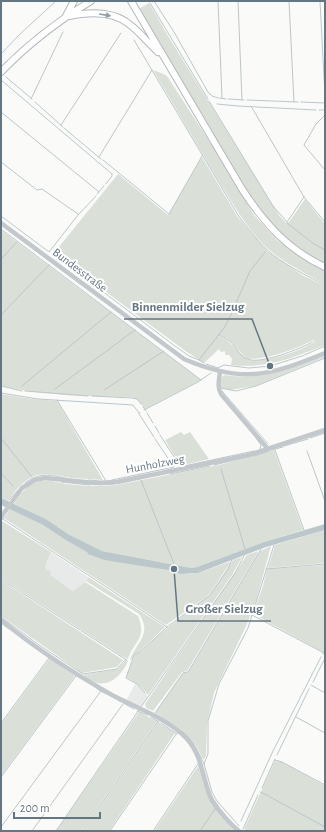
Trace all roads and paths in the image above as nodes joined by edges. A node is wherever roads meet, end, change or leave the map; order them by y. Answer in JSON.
{"nodes":[{"id":1,"x":74,"y":1,"type":"edge"},
{"id":2,"x":91,"y":1,"type":"edge"},
{"id":3,"x":131,"y":1,"type":"edge"},
{"id":4,"x":66,"y":16,"type":"junction"},
{"id":5,"x":163,"y":58,"type":"junction"},
{"id":6,"x":1,"y":72,"type":"edge"},
{"id":7,"x":1,"y":223,"type":"edge"},
{"id":8,"x":325,"y":267,"type":"edge"},
{"id":9,"x":325,"y":353,"type":"edge"},
{"id":10,"x":220,"y":372,"type":"junction"},
{"id":11,"x":325,"y":430,"type":"edge"},
{"id":12,"x":267,"y":448,"type":"junction"},
{"id":13,"x":1,"y":517,"type":"edge"},
{"id":14,"x":1,"y":620,"type":"edge"},
{"id":15,"x":239,"y":831,"type":"edge"}],
"edges":[{"from":1,"to":4,"type":"highway"},
{"from":2,"to":4,"type":"highway"},
{"from":3,"to":5,"type":"highway"},
{"from":4,"to":5,"type":"highway","one_way":true},
{"from":4,"to":6,"type":"highway"},
{"from":5,"to":8,"type":"highway"},
{"from":7,"to":10,"type":"street","name":"Bundesstraße"},
{"from":9,"to":10,"type":"street","name":"Bundesstraße"},
{"from":10,"to":12,"type":"street"},
{"from":11,"to":12,"type":"street","name":"Hunholzweg"},
{"from":12,"to":13,"type":"street","name":"Hunholzweg"},
{"from":14,"to":15,"type":"street"}]}
